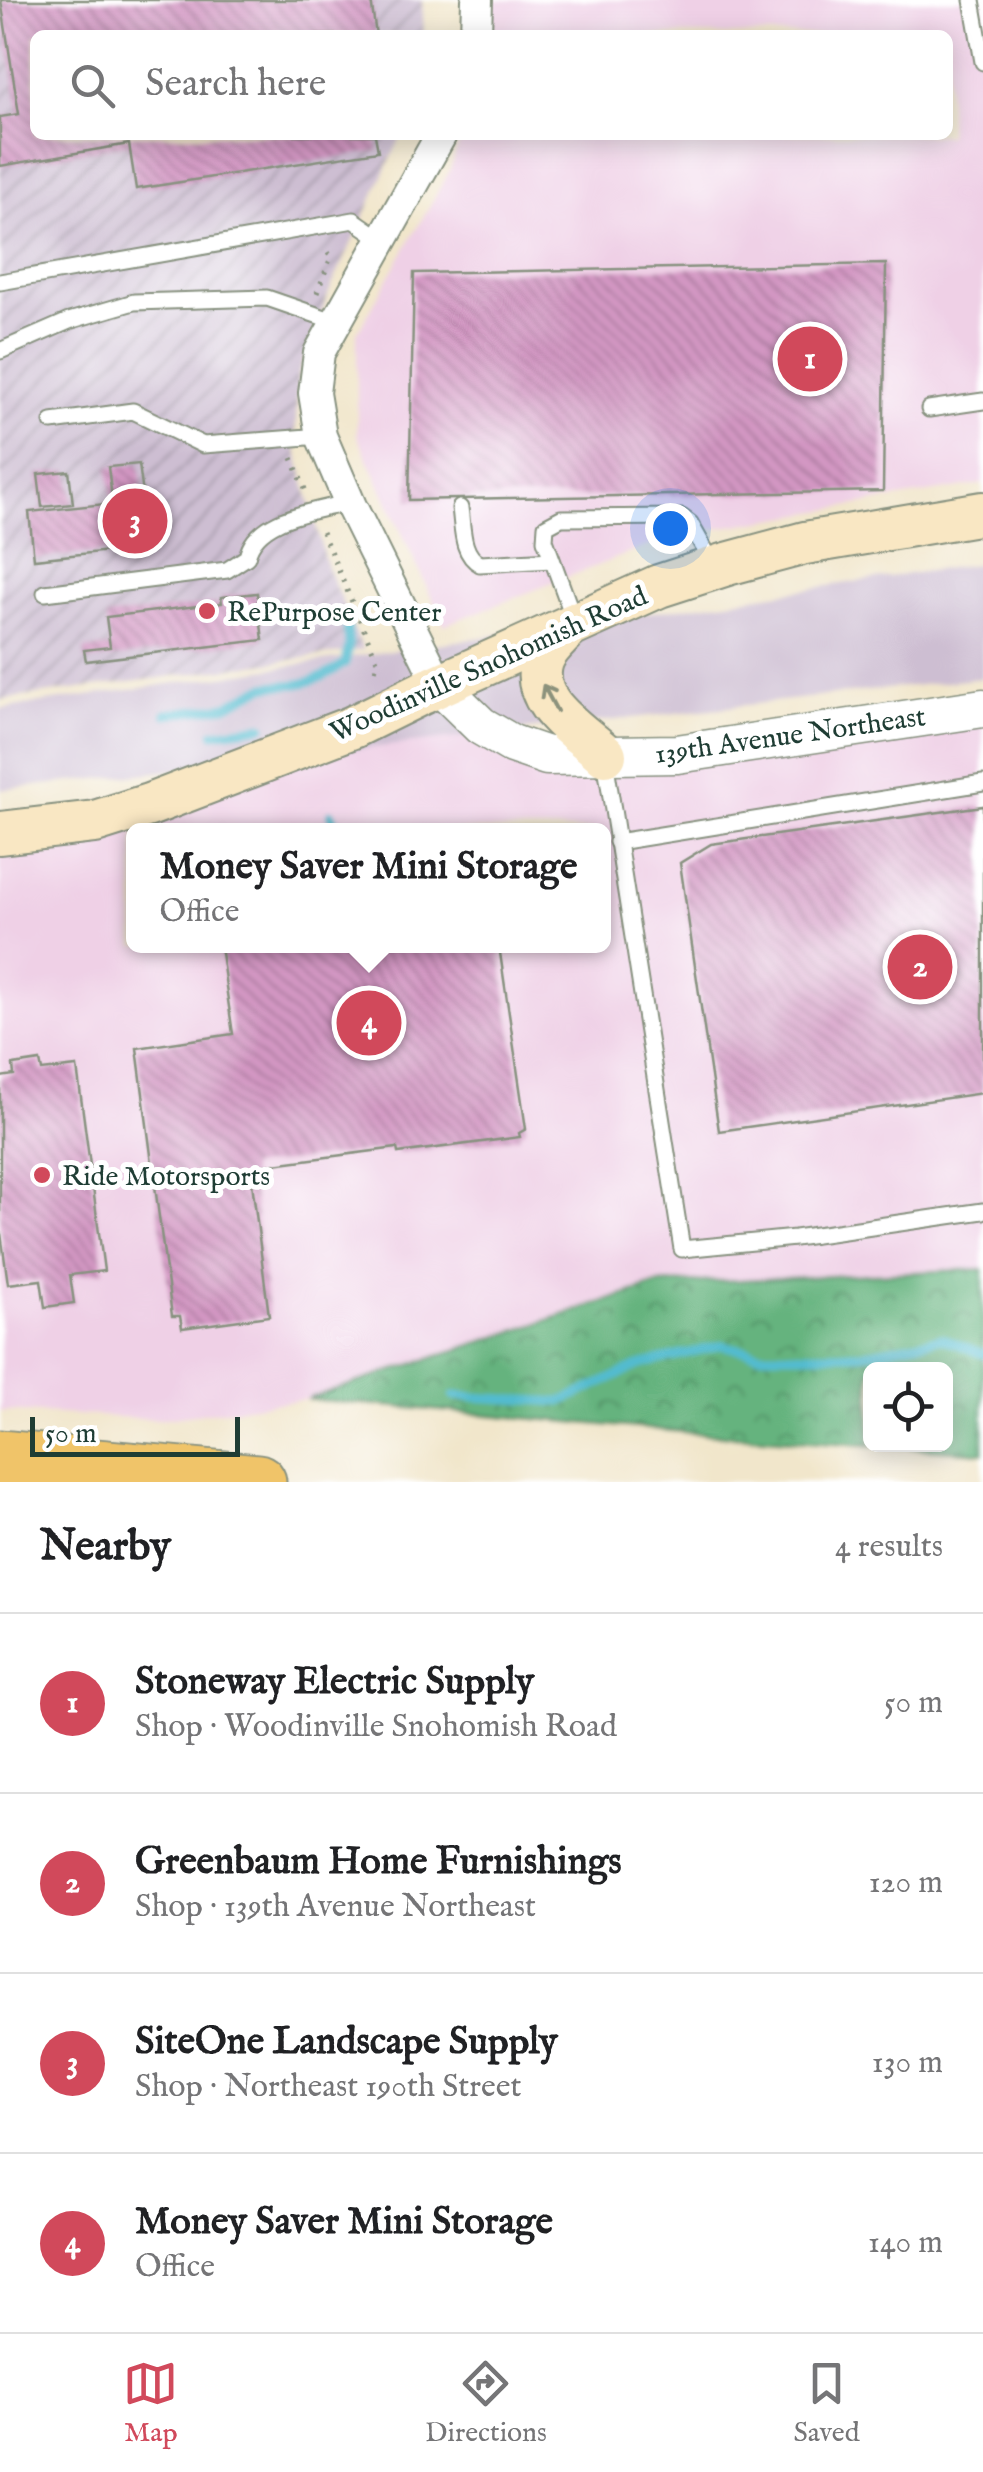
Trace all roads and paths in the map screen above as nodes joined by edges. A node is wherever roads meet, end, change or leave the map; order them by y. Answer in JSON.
{"nodes":[{"id":1,"x":478,"y":0,"type":"edge"},
{"id":2,"x":972,"y":0,"type":"edge"},
{"id":3,"x":476,"y":30,"type":"edge"},
{"id":4,"x":983,"y":62,"type":"edge"},
{"id":5,"x":439,"y":140,"type":"edge"},
{"id":6,"x":383,"y":240,"type":"junction"},
{"id":7,"x":0,"y":282,"type":"edge"},
{"id":8,"x":334,"y":321,"type":"junction"},
{"id":9,"x":0,"y":351,"type":"edge"},
{"id":10,"x":983,"y":400,"type":"edge"},
{"id":11,"x":930,"y":409,"type":"dead end"},
{"id":12,"x":52,"y":422,"type":"dead end"},
{"id":13,"x":321,"y":436,"type":"junction"},
{"id":14,"x":350,"y":502,"type":"junction"},
{"id":15,"x":460,"y":508,"type":"dead end"},
{"id":16,"x":983,"y":512,"type":"edge"},
{"id":17,"x":552,"y":560,"type":"junction"},
{"id":18,"x":716,"y":567,"type":"junction"},
{"id":19,"x":44,"y":593,"type":"dead end"},
{"id":20,"x":572,"y":627,"type":"junction"},
{"id":21,"x":440,"y":686,"type":"junction"},
{"id":22,"x":983,"y":708,"type":"edge"},
{"id":23,"x":605,"y":755,"type":"junction"},
{"id":24,"x":983,"y":783,"type":"edge"},
{"id":25,"x":0,"y":833,"type":"edge"},
{"id":26,"x":617,"y":842,"type":"junction"},
{"id":27,"x":983,"y":1210,"type":"edge"},
{"id":28,"x":0,"y":1458,"type":"edge"},
{"id":29,"x":258,"y":1482,"type":"edge"}],
"edges":[{"from":1,"to":3,"type":"street"},
{"from":2,"to":4,"type":"lane"},
{"from":5,"to":6,"type":"street"},
{"from":6,"to":7,"type":"lane"},
{"from":6,"to":8,"type":"street"},
{"from":8,"to":9,"type":"lane"},
{"from":8,"to":13,"type":"street"},
{"from":10,"to":11,"type":"lane"},
{"from":12,"to":13,"type":"lane"},
{"from":13,"to":14,"type":"street"},
{"from":14,"to":19,"type":"lane"},
{"from":14,"to":21,"type":"street"},
{"from":15,"to":17,"type":"lane"},
{"from":16,"to":18,"type":"main road","name":"Woodinville Snohomish Road"},
{"from":17,"to":18,"type":"lane"},
{"from":17,"to":20,"type":"lane"},
{"from":18,"to":20,"type":"main road","name":"Woodinville Snohomish Road"},
{"from":20,"to":21,"type":"main road","name":"Woodinville Snohomish Road"},
{"from":23,"to":20,"type":"main road","one_way":true},
{"from":21,"to":23,"type":"street","name":"139th Avenue Northeast"},
{"from":21,"to":25,"type":"main road","name":"Woodinville Snohomish Road"},
{"from":22,"to":23,"type":"street","name":"139th Avenue Northeast"},
{"from":23,"to":26,"type":"lane"},
{"from":24,"to":26,"type":"lane"},
{"from":26,"to":27,"type":"lane"},
{"from":28,"to":29,"type":"highway"}]}
